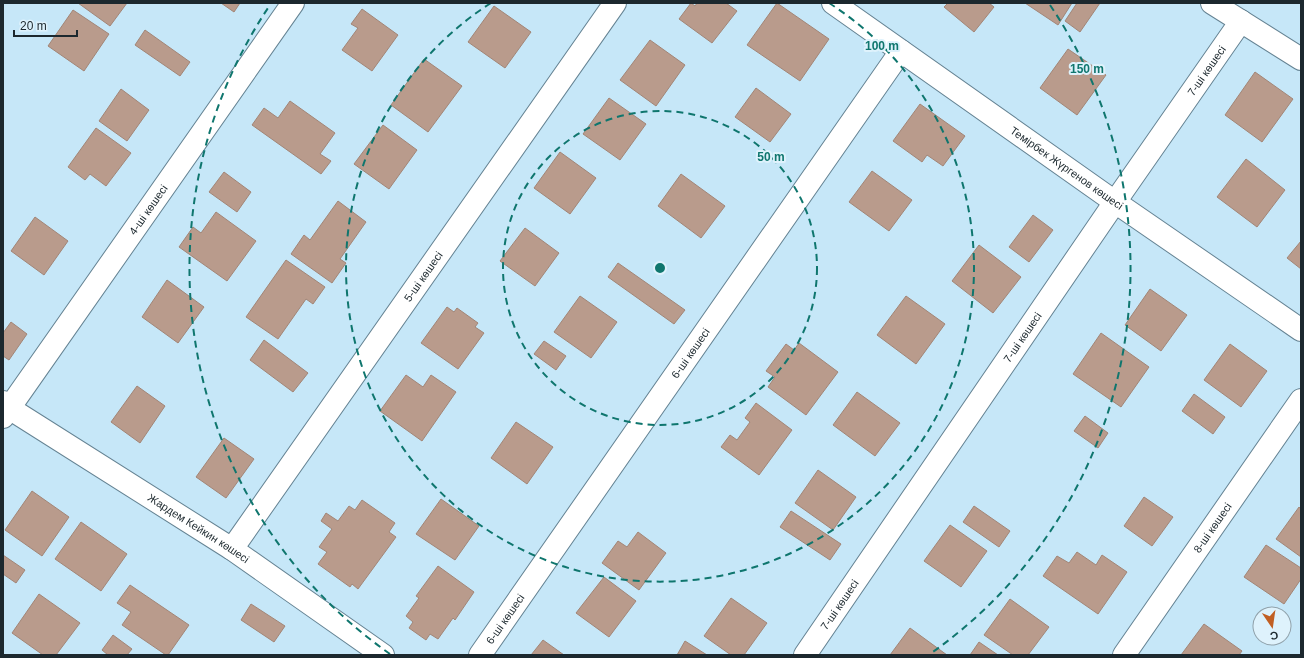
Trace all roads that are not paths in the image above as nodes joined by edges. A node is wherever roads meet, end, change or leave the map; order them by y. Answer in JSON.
{"nodes":[{"id":1,"x":293,"y":3,"type":"edge"},
{"id":2,"x":615,"y":3,"type":"edge"},
{"id":3,"x":833,"y":3,"type":"edge"},
{"id":4,"x":1212,"y":3,"type":"edge"},
{"id":5,"x":1241,"y":21,"type":"junction"},
{"id":6,"x":901,"y":51,"type":"junction"},
{"id":7,"x":1301,"y":59,"type":"edge"},
{"id":8,"x":1115,"y":202,"type":"junction"},
{"id":9,"x":1301,"y":330,"type":"edge"},
{"id":10,"x":1301,"y":400,"type":"edge"},
{"id":11,"x":5,"y":409,"type":"edge"},
{"id":12,"x":232,"y":549,"type":"junction"},
{"id":13,"x":383,"y":655,"type":"edge"},
{"id":14,"x":480,"y":655,"type":"edge"},
{"id":15,"x":805,"y":655,"type":"edge"},
{"id":16,"x":1124,"y":655,"type":"edge"}],
"edges":[{"from":1,"to":11,"type":"street","name":"4-ші көшесі"},
{"from":2,"to":12,"type":"street","name":"5-ші көшесі"},
{"from":3,"to":6,"type":"street","name":"Темірбек Жүргенов көшесі"},
{"from":4,"to":5,"type":"street"},
{"from":5,"to":7,"type":"street"},
{"from":5,"to":8,"type":"street","name":"7-ші көшесі"},
{"from":6,"to":8,"type":"street","name":"Темірбек Жүргенов көшесі"},
{"from":6,"to":14,"type":"street","name":"6-ші көшесі"},
{"from":8,"to":9,"type":"street","name":"Темірбек Жүргенов көшесі"},
{"from":8,"to":15,"type":"street","name":"7-ші көшесі"},
{"from":10,"to":16,"type":"street","name":"8-ші көшесі"},
{"from":11,"to":12,"type":"street","name":"Жардем Кейкин көшесі"},
{"from":12,"to":13,"type":"street","name":"Жардем Кейкин көшесі"}]}
